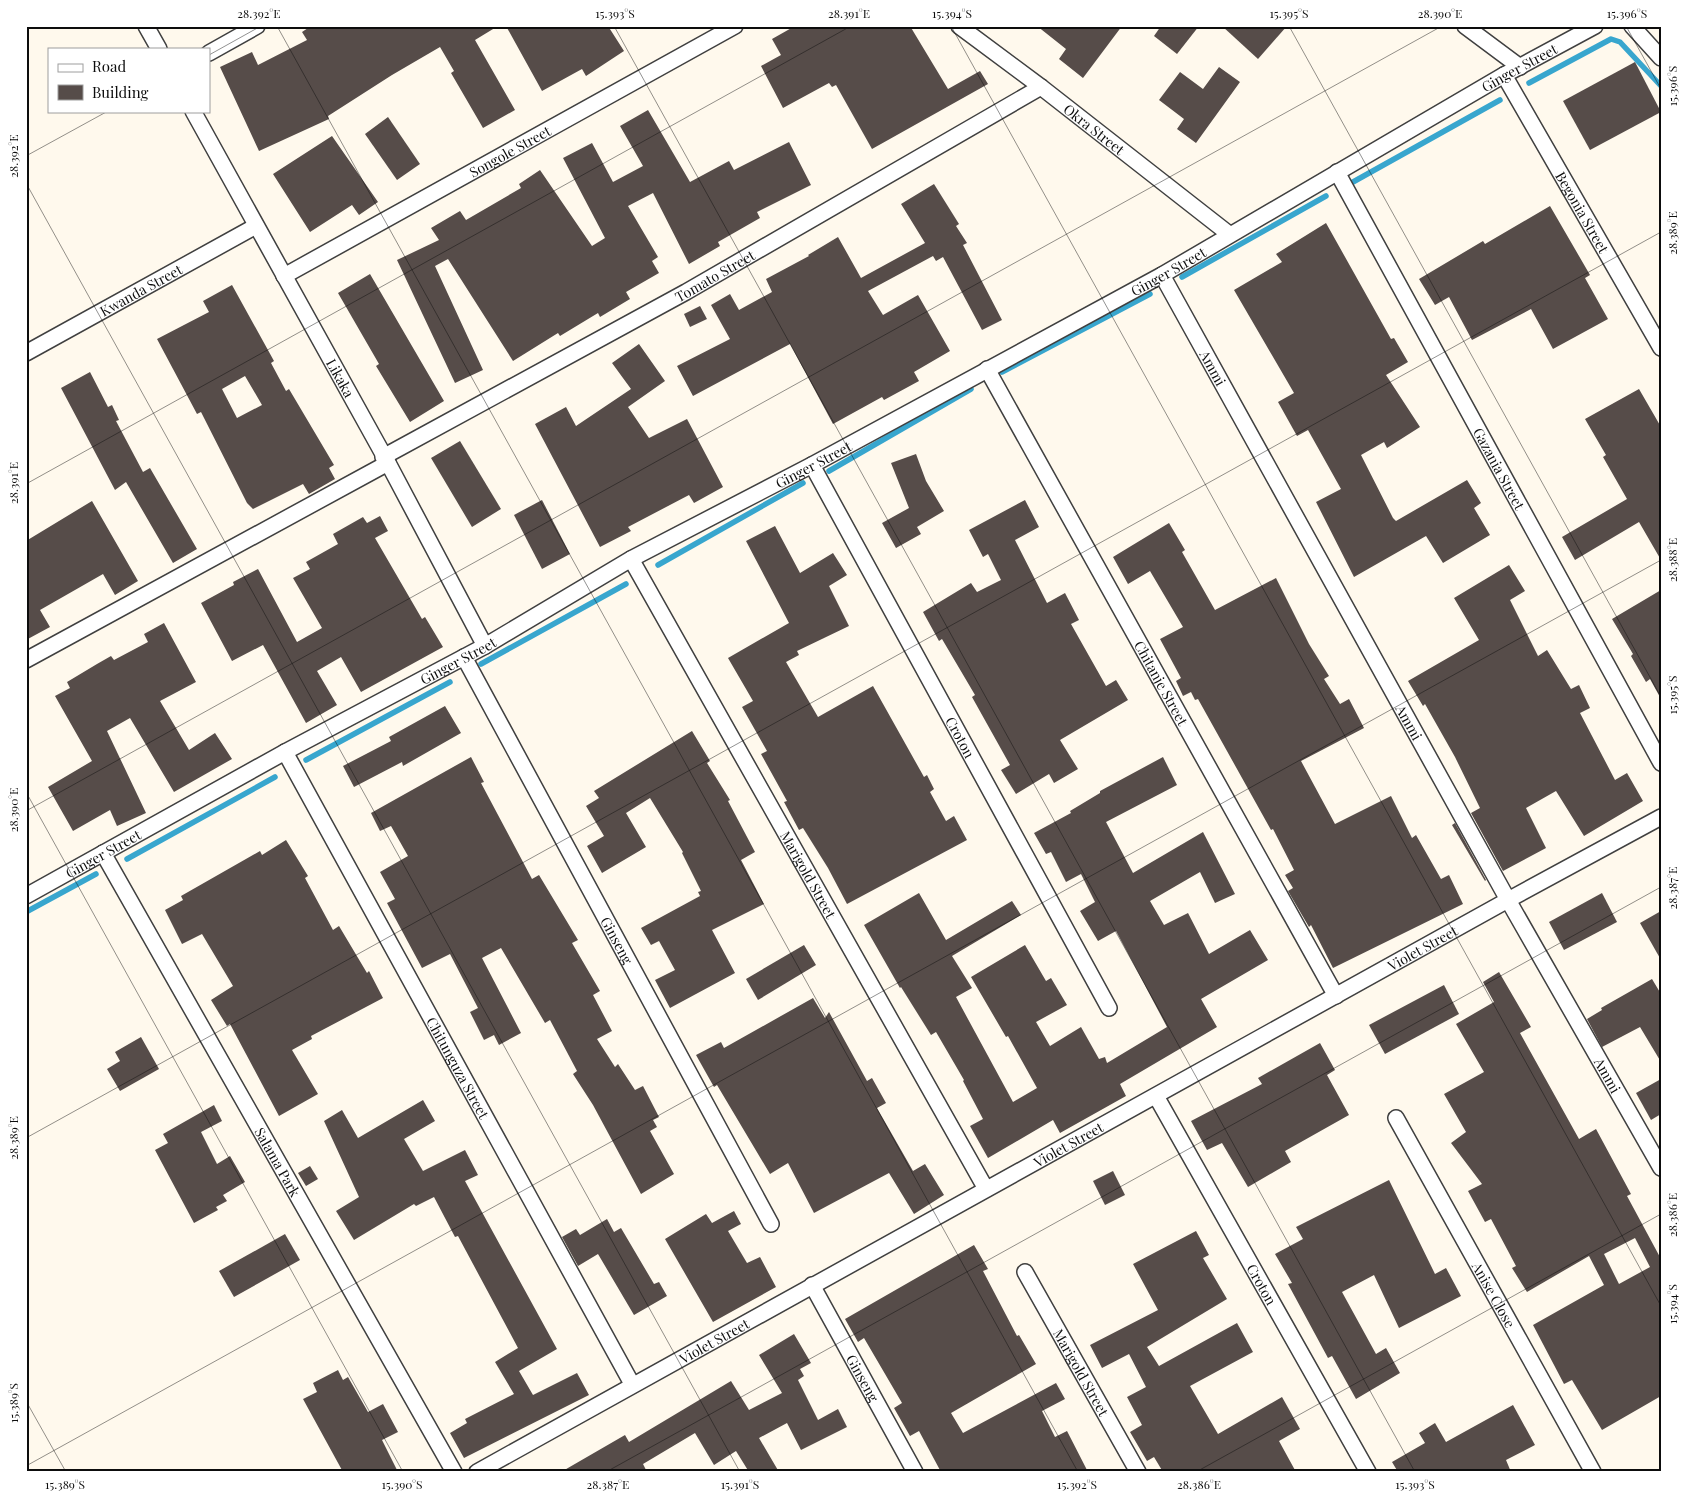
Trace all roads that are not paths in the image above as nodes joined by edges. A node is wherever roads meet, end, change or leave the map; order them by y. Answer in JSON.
{"nodes":[{"id":1,"x":146,"y":26,"type":"edge"},
{"id":2,"x":257,"y":26,"type":"edge"},
{"id":3,"x":734,"y":26,"type":"edge"},
{"id":4,"x":959,"y":26,"type":"edge"},
{"id":5,"x":1465,"y":26,"type":"edge"},
{"id":6,"x":1595,"y":26,"type":"edge"},
{"id":7,"x":1632,"y":26,"type":"edge"},
{"id":8,"x":158,"y":48,"type":"edge"},
{"id":9,"x":210,"y":52,"type":"edge"},
{"id":10,"x":1661,"y":58,"type":"edge"},
{"id":11,"x":1520,"y":67,"type":"junction"},
{"id":12,"x":1504,"y":75,"type":"junction"},
{"id":13,"x":1041,"y":87,"type":"junction"},
{"id":14,"x":194,"y":112,"type":"edge"},
{"id":15,"x":1337,"y":172,"type":"junction"},
{"id":16,"x":256,"y":226,"type":"junction"},
{"id":17,"x":1229,"y":234,"type":"junction"},
{"id":18,"x":1162,"y":275,"type":"junction"},
{"id":19,"x":284,"y":276,"type":"junction"},
{"id":20,"x":1661,"y":348,"type":"edge"},
{"id":21,"x":26,"y":353,"type":"edge"},
{"id":22,"x":987,"y":369,"type":"junction"},
{"id":23,"x":386,"y":460,"type":"junction"},
{"id":24,"x":812,"y":465,"type":"junction"},
{"id":25,"x":632,"y":559,"type":"junction"},
{"id":26,"x":485,"y":646,"type":"junction"},
{"id":27,"x":464,"y":657,"type":"junction"},
{"id":28,"x":26,"y":660,"type":"edge"},
{"id":29,"x":285,"y":752,"type":"junction"},
{"id":30,"x":1661,"y":763,"type":"edge"},
{"id":31,"x":1661,"y":818,"type":"edge"},
{"id":32,"x":103,"y":853,"type":"junction"},
{"id":33,"x":26,"y":896,"type":"edge"},
{"id":34,"x":1508,"y":900,"type":"junction"},
{"id":35,"x":1336,"y":996,"type":"junction"},
{"id":36,"x":1109,"y":1008,"type":"dead end"},
{"id":37,"x":1156,"y":1096,"type":"junction"},
{"id":38,"x":1396,"y":1118,"type":"dead end"},
{"id":39,"x":1661,"y":1168,"type":"edge"},
{"id":40,"x":986,"y":1189,"type":"junction"},
{"id":41,"x":771,"y":1224,"type":"dead end"},
{"id":42,"x":1025,"y":1272,"type":"dead end"},
{"id":43,"x":812,"y":1285,"type":"junction"},
{"id":44,"x":632,"y":1384,"type":"junction"},
{"id":45,"x":454,"y":1472,"type":"edge"},
{"id":46,"x":477,"y":1472,"type":"edge"},
{"id":47,"x":915,"y":1472,"type":"edge"},
{"id":48,"x":1138,"y":1472,"type":"edge"},
{"id":49,"x":1368,"y":1472,"type":"edge"},
{"id":50,"x":1593,"y":1472,"type":"edge"}],
"edges":[{"from":1,"to":8,"type":"street"},
{"from":2,"to":9,"type":"street"},
{"from":3,"to":19,"type":"street","name":"Songole Street"},
{"from":4,"to":13,"type":"street","name":"Okra Street"},
{"from":5,"to":11,"type":"street"},
{"from":6,"to":11,"type":"street","name":"Ginger Street"},
{"from":7,"to":10,"type":"street"},
{"from":11,"to":12,"type":"street","name":"Ginger Street"},
{"from":12,"to":15,"type":"street","name":"Ginger Street"},
{"from":12,"to":20,"type":"street","name":"Begonia Street"},
{"from":13,"to":17,"type":"street","name":"Okra Street"},
{"from":13,"to":23,"type":"street","name":"Tomato Street"},
{"from":14,"to":16,"type":"street","name":"Likaka"},
{"from":15,"to":17,"type":"street","name":"Ginger Street"},
{"from":15,"to":30,"type":"street","name":"Gazania Street"},
{"from":16,"to":19,"type":"street","name":"Likaka"},
{"from":16,"to":21,"type":"street","name":"Kwanda Street"},
{"from":17,"to":18,"type":"street","name":"Ginger Street"},
{"from":18,"to":22,"type":"street","name":"Ginger Street"},
{"from":18,"to":34,"type":"street","name":"Ammi"},
{"from":19,"to":23,"type":"street","name":"Likaka"},
{"from":22,"to":24,"type":"street","name":"Ginger Street"},
{"from":22,"to":35,"type":"street","name":"Chitanje Street"},
{"from":23,"to":26,"type":"street","name":"Likaka"},
{"from":23,"to":28,"type":"street","name":"Tomato Street"},
{"from":24,"to":25,"type":"street","name":"Ginger Street"},
{"from":24,"to":36,"type":"street","name":"Croton"},
{"from":25,"to":26,"type":"street","name":"Ginger Street"},
{"from":25,"to":40,"type":"street","name":"Marigold Street"},
{"from":26,"to":27,"type":"street","name":"Ginger Street"},
{"from":27,"to":29,"type":"street","name":"Ginger Street"},
{"from":27,"to":41,"type":"street","name":"Ginseng"},
{"from":29,"to":32,"type":"street","name":"Ginger Street"},
{"from":29,"to":44,"type":"street","name":"Chitunguza Street"},
{"from":31,"to":34,"type":"street","name":"Violet Street"},
{"from":32,"to":33,"type":"street","name":"Ginger Street"},
{"from":32,"to":45,"type":"street","name":"Salama Park"},
{"from":34,"to":35,"type":"street","name":"Violet Street"},
{"from":34,"to":39,"type":"street","name":"Ammi"},
{"from":35,"to":37,"type":"street","name":"Violet Street"},
{"from":37,"to":40,"type":"street","name":"Violet Street"},
{"from":37,"to":49,"type":"street","name":"Croton"},
{"from":38,"to":50,"type":"street","name":"Anise Close"},
{"from":40,"to":43,"type":"street","name":"Violet Street"},
{"from":42,"to":48,"type":"street","name":"Marigold Street"},
{"from":43,"to":44,"type":"street","name":"Violet Street"},
{"from":43,"to":47,"type":"street","name":"Ginseng"},
{"from":44,"to":46,"type":"street","name":"Violet Street"}]}
